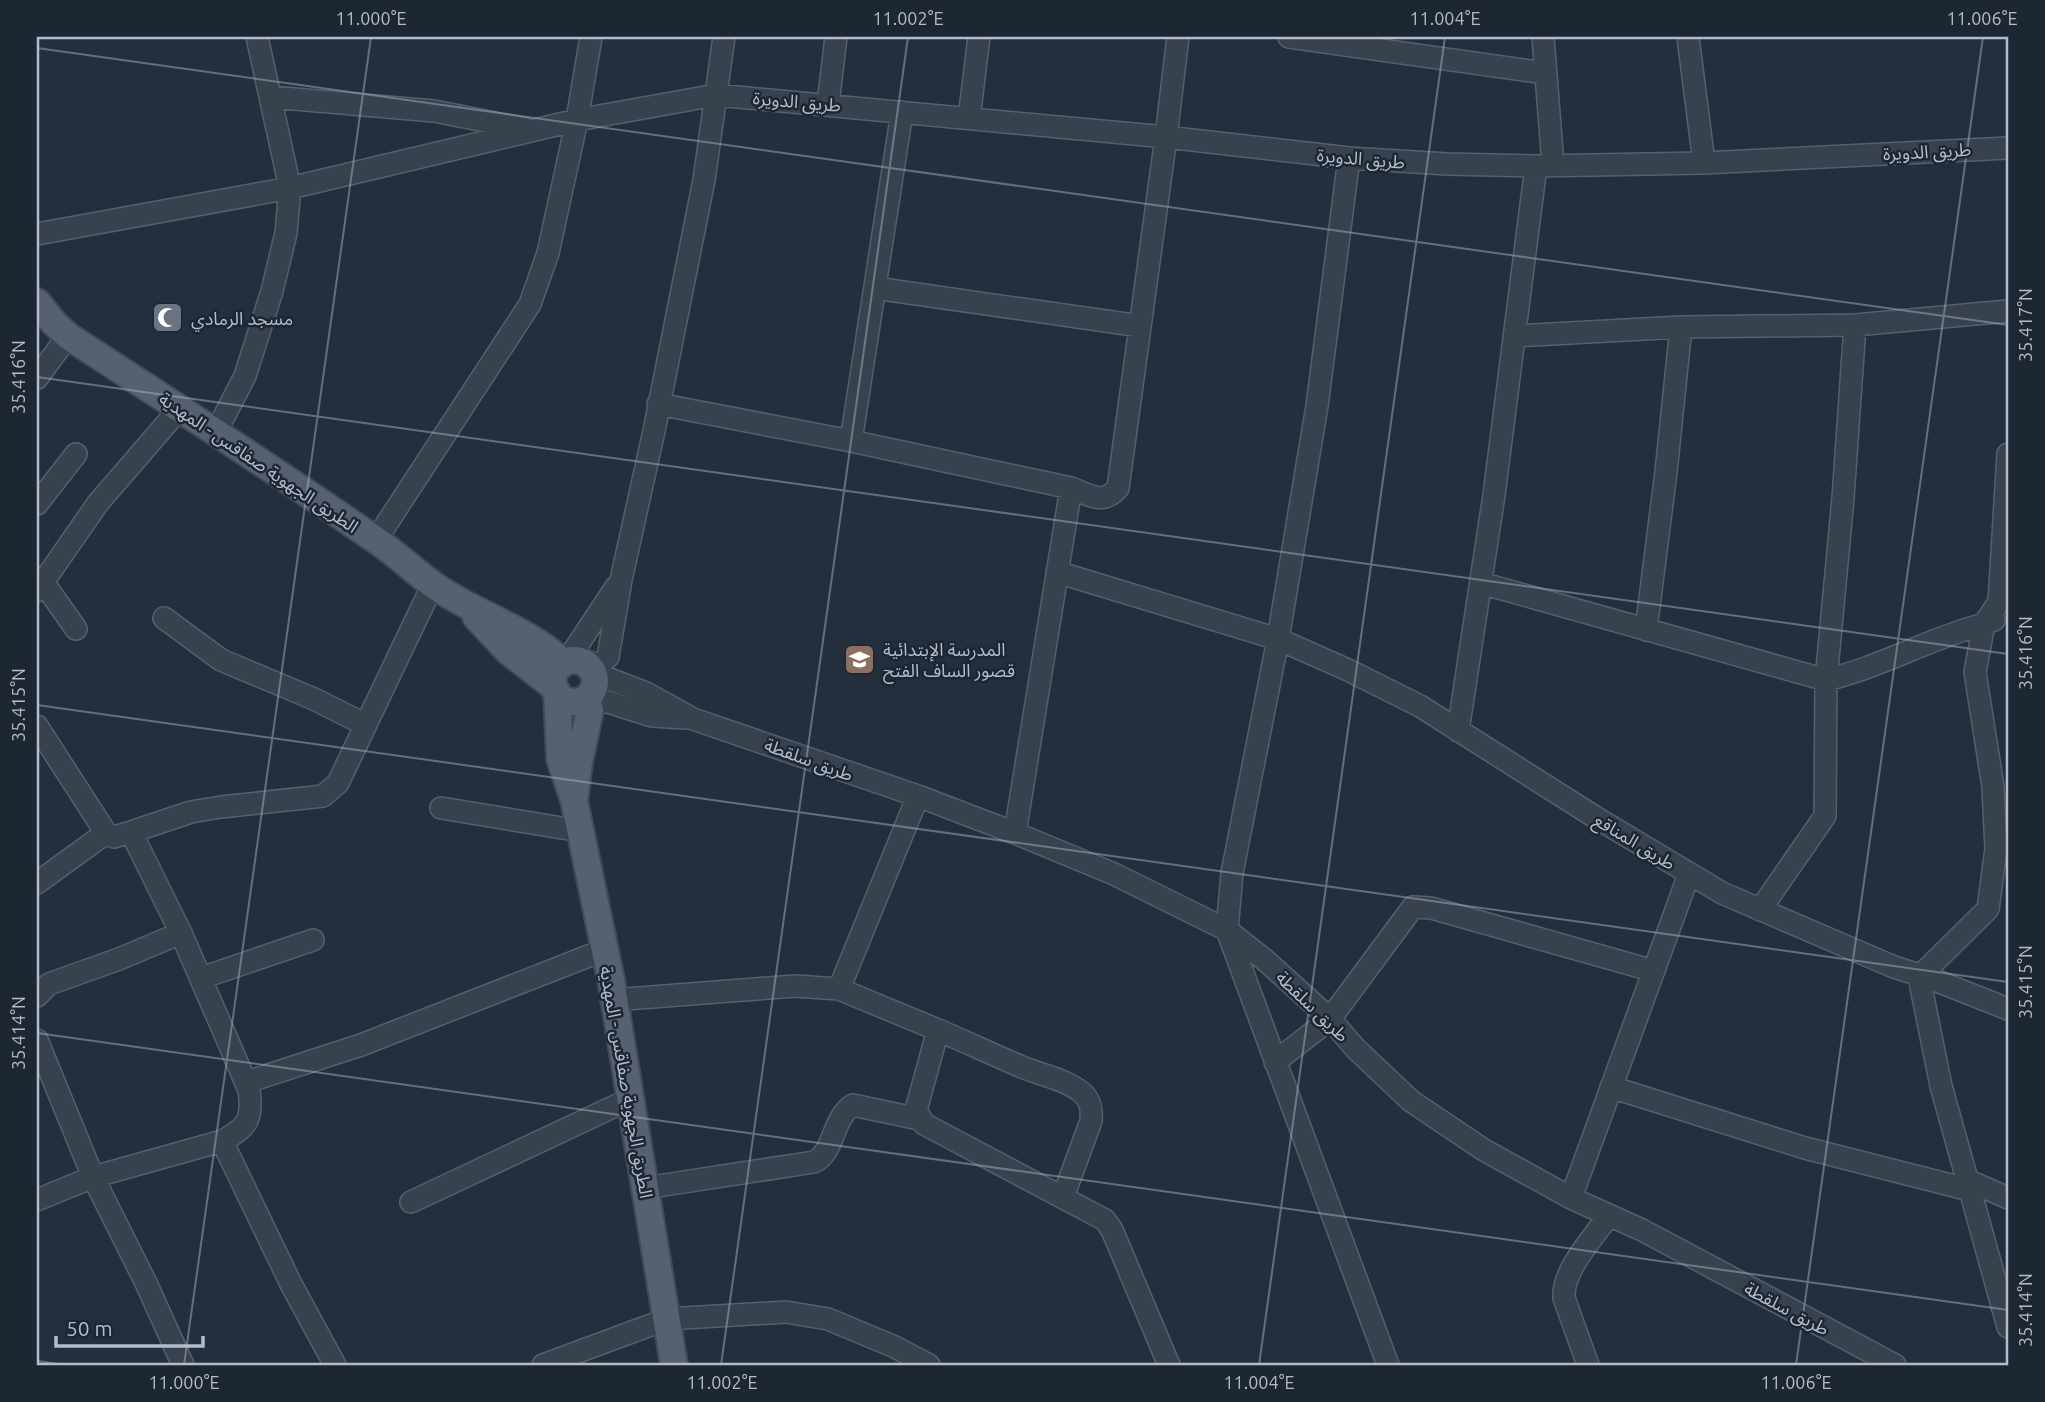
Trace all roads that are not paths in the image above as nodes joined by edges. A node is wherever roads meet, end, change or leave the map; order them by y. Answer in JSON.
{"nodes":[{"id":1,"x":257,"y":37,"type":"edge"},
{"id":2,"x":591,"y":37,"type":"edge"},
{"id":3,"x":724,"y":37,"type":"edge"},
{"id":4,"x":836,"y":37,"type":"edge"},
{"id":5,"x":979,"y":37,"type":"edge"},
{"id":6,"x":1178,"y":37,"type":"edge"},
{"id":7,"x":1290,"y":37,"type":"edge"},
{"id":8,"x":1543,"y":37,"type":"edge"},
{"id":9,"x":1688,"y":37,"type":"edge"},
{"id":10,"x":1545,"y":73,"type":"junction"},
{"id":11,"x":716,"y":95,"type":"junction"},
{"id":12,"x":271,"y":97,"type":"junction"},
{"id":13,"x":828,"y":104,"type":"junction"},
{"id":14,"x":902,"y":111,"type":"junction"},
{"id":15,"x":969,"y":118,"type":"junction"},
{"id":16,"x":577,"y":120,"type":"junction"},
{"id":17,"x":531,"y":131,"type":"junction"},
{"id":18,"x":1166,"y":137,"type":"junction"},
{"id":19,"x":2008,"y":148,"type":"edge"},
{"id":20,"x":1349,"y":158,"type":"junction"},
{"id":21,"x":1704,"y":163,"type":"junction"},
{"id":22,"x":1544,"y":165,"type":"junction"},
{"id":23,"x":290,"y":188,"type":"junction"},
{"id":24,"x":37,"y":234,"type":"edge"},
{"id":25,"x":875,"y":288,"type":"junction"},
{"id":26,"x":37,"y":302,"type":"edge"},
{"id":27,"x":2008,"y":311,"type":"edge"},
{"id":28,"x":1856,"y":325,"type":"junction"},
{"id":29,"x":53,"y":326,"type":"edge"},
{"id":30,"x":1140,"y":327,"type":"junction"},
{"id":31,"x":1681,"y":327,"type":"junction"},
{"id":32,"x":1514,"y":336,"type":"junction"},
{"id":33,"x":37,"y":379,"type":"edge"},
{"id":34,"x":659,"y":404,"type":"junction"},
{"id":35,"x":180,"y":408,"type":"junction"},
{"id":36,"x":216,"y":432,"type":"junction"},
{"id":37,"x":851,"y":441,"type":"junction"},
{"id":38,"x":76,"y":454,"type":"dead end"},
{"id":39,"x":2008,"y":454,"type":"edge"},
{"id":40,"x":1071,"y":488,"type":"junction"},
{"id":41,"x":37,"y":504,"type":"edge"},
{"id":42,"x":376,"y":540,"type":"junction"},
{"id":43,"x":1056,"y":572,"type":"junction"},
{"id":44,"x":621,"y":580,"type":"junction"},
{"id":45,"x":1481,"y":583,"type":"junction"},
{"id":46,"x":433,"y":584,"type":"junction"},
{"id":47,"x":40,"y":586,"type":"edge"},
{"id":48,"x":463,"y":603,"type":"junction"},
{"id":49,"x":2008,"y":614,"type":"edge"},
{"id":50,"x":164,"y":618,"type":"dead end"},
{"id":51,"x":1984,"y":624,"type":"junction"},
{"id":52,"x":76,"y":629,"type":"dead end"},
{"id":53,"x":1646,"y":629,"type":"junction"},
{"id":54,"x":1278,"y":639,"type":"junction"},
{"id":55,"x":565,"y":662,"type":"junction"},
{"id":56,"x":1826,"y":680,"type":"junction"},
{"id":57,"x":590,"y":684,"type":"junction"},
{"id":58,"x":555,"y":690,"type":"junction"},
{"id":59,"x":366,"y":725,"type":"junction"},
{"id":60,"x":37,"y":726,"type":"edge"},
{"id":61,"x":1458,"y":731,"type":"junction"},
{"id":62,"x":918,"y":796,"type":"junction"},
{"id":63,"x":574,"y":800,"type":"junction"},
{"id":64,"x":441,"y":808,"type":"dead end"},
{"id":65,"x":580,"y":831,"type":"junction"},
{"id":66,"x":131,"y":832,"type":"junction"},
{"id":67,"x":107,"y":833,"type":"junction"},
{"id":68,"x":1014,"y":833,"type":"junction"},
{"id":69,"x":2002,"y":847,"type":"edge"},
{"id":70,"x":1689,"y":874,"type":"junction"},
{"id":71,"x":37,"y":883,"type":"edge"},
{"id":72,"x":1760,"y":911,"type":"junction"},
{"id":73,"x":1227,"y":930,"type":"junction"},
{"id":74,"x":181,"y":933,"type":"junction"},
{"id":75,"x":313,"y":940,"type":"dead end"},
{"id":76,"x":604,"y":950,"type":"junction"},
{"id":77,"x":1654,"y":971,"type":"junction"},
{"id":78,"x":1919,"y":977,"type":"junction"},
{"id":79,"x":201,"y":978,"type":"junction"},
{"id":80,"x":839,"y":989,"type":"junction"},
{"id":81,"x":38,"y":991,"type":"edge"},
{"id":82,"x":613,"y":1000,"type":"junction"},
{"id":83,"x":2008,"y":1009,"type":"edge"},
{"id":84,"x":1330,"y":1019,"type":"junction"},
{"id":85,"x":938,"y":1030,"type":"junction"},
{"id":86,"x":37,"y":1040,"type":"edge"},
{"id":87,"x":1275,"y":1062,"type":"junction"},
{"id":88,"x":247,"y":1082,"type":"junction"},
{"id":89,"x":1611,"y":1087,"type":"junction"},
{"id":90,"x":630,"y":1100,"type":"junction"},
{"id":91,"x":919,"y":1119,"type":"junction"},
{"id":92,"x":222,"y":1141,"type":"junction"},
{"id":93,"x":93,"y":1177,"type":"junction"},
{"id":94,"x":1968,"y":1185,"type":"junction"},
{"id":95,"x":645,"y":1188,"type":"junction"},
{"id":96,"x":1063,"y":1197,"type":"junction"},
{"id":97,"x":1571,"y":1198,"type":"junction"},
{"id":98,"x":2008,"y":1198,"type":"edge"},
{"id":99,"x":37,"y":1200,"type":"edge"},
{"id":100,"x":411,"y":1202,"type":"dead end"},
{"id":101,"x":1609,"y":1216,"type":"junction"},
{"id":102,"x":667,"y":1319,"type":"junction"},
{"id":103,"x":2008,"y":1326,"type":"edge"},
{"id":104,"x":183,"y":1365,"type":"edge"},
{"id":105,"x":335,"y":1365,"type":"edge"},
{"id":106,"x":543,"y":1365,"type":"edge"},
{"id":107,"x":674,"y":1365,"type":"edge"},
{"id":108,"x":929,"y":1365,"type":"edge"},
{"id":109,"x":1169,"y":1365,"type":"edge"},
{"id":110,"x":1388,"y":1365,"type":"edge"},
{"id":111,"x":1588,"y":1365,"type":"edge"},
{"id":112,"x":1895,"y":1365,"type":"edge"}],
"edges":[{"from":1,"to":12,"type":"street"},
{"from":2,"to":16,"type":"street"},
{"from":3,"to":11,"type":"street"},
{"from":4,"to":13,"type":"street"},
{"from":5,"to":15,"type":"street"},
{"from":6,"to":18,"type":"street"},
{"from":7,"to":10,"type":"street"},
{"from":8,"to":10,"type":"street"},
{"from":9,"to":21,"type":"street"},
{"from":10,"to":22,"type":"street"},
{"from":11,"to":13,"type":"street","name":"طريق الدويرة"},
{"from":11,"to":16,"type":"street","name":"طريق الدويرة"},
{"from":11,"to":34,"type":"street"},
{"from":12,"to":17,"type":"street"},
{"from":12,"to":23,"type":"street"},
{"from":13,"to":14,"type":"street","name":"طريق الدويرة"},
{"from":14,"to":15,"type":"street","name":"طريق الدويرة"},
{"from":14,"to":25,"type":"street"},
{"from":15,"to":18,"type":"street","name":"طريق الدويرة"},
{"from":16,"to":17,"type":"street","name":"طريق الدويرة"},
{"from":16,"to":42,"type":"street"},
{"from":17,"to":23,"type":"street","name":"طريق الدويرة"},
{"from":18,"to":20,"type":"street","name":"طريق الدويرة"},
{"from":18,"to":30,"type":"street"},
{"from":19,"to":21,"type":"street","name":"طريق الدويرة"},
{"from":20,"to":22,"type":"street","name":"طريق الدويرة"},
{"from":20,"to":54,"type":"street"},
{"from":21,"to":22,"type":"street","name":"طريق الدويرة"},
{"from":22,"to":32,"type":"street"},
{"from":23,"to":24,"type":"street","name":"طريق الدويرة"},
{"from":23,"to":36,"type":"street"},
{"from":25,"to":30,"type":"street"},
{"from":25,"to":37,"type":"street"},
{"from":26,"to":29,"type":"main road","name":"الطريق الجهوية صفاقس - المهدية"},
{"from":27,"to":28,"type":"street"},
{"from":28,"to":31,"type":"street"},
{"from":28,"to":56,"type":"street"},
{"from":29,"to":33,"type":"street"},
{"from":29,"to":35,"type":"main road","name":"الطريق الجهوية صفاقس - المهدية"},
{"from":30,"to":40,"type":"street"},
{"from":31,"to":32,"type":"street"},
{"from":31,"to":53,"type":"street"},
{"from":32,"to":45,"type":"street"},
{"from":34,"to":37,"type":"street"},
{"from":34,"to":44,"type":"street"},
{"from":35,"to":36,"type":"main road","name":"الطريق الجهوية صفاقس - المهدية"},
{"from":35,"to":47,"type":"street"},
{"from":36,"to":42,"type":"main road","name":"الطريق الجهوية صفاقس - المهدية"},
{"from":37,"to":40,"type":"street"},
{"from":38,"to":41,"type":"street"},
{"from":39,"to":51,"type":"street"},
{"from":40,"to":43,"type":"street"},
{"from":42,"to":46,"type":"main road","name":"الطريق الجهوية صفاقس - المهدية"},
{"from":43,"to":54,"type":"street","name":"طريق المناقع"},
{"from":43,"to":68,"type":"street"},
{"from":44,"to":55,"type":"street"},
{"from":44,"to":57,"type":"street"},
{"from":45,"to":53,"type":"street"},
{"from":45,"to":61,"type":"street"},
{"from":46,"to":48,"type":"main road","name":"الطريق الجهوية صفاقس - المهدية"},
{"from":46,"to":59,"type":"street"},
{"from":47,"to":52,"type":"street"},
{"from":48,"to":55,"type":"main road","name":"الطريق الجهوية صفاقس - المهدية"},
{"from":48,"to":58,"type":"main road","name":"الطريق الجهوية صفاقس - المهدية"},
{"from":49,"to":51,"type":"street"},
{"from":50,"to":59,"type":"street"},
{"from":51,"to":56,"type":"street"},
{"from":51,"to":69,"type":"street"},
{"from":53,"to":56,"type":"street"},
{"from":54,"to":61,"type":"street","name":"طريق المناقع"},
{"from":54,"to":73,"type":"street"},
{"from":55,"to":57,"type":"main road","name":"الطريق الجهوية صفاقس - المهدية"},
{"from":55,"to":58,"type":"main road","name":"الطريق الجهوية صفاقس - المهدية"},
{"from":56,"to":72,"type":"street"},
{"from":57,"to":58,"type":"main road","name":"الطريق الجهوية صفاقس - المهدية"},
{"from":57,"to":62,"type":"street","name":"طريق سلقطة"},
{"from":57,"to":63,"type":"main road","name":"الطريق الجهوية صفاقس - المهدية"},
{"from":58,"to":63,"type":"main road","name":"الطريق الجهوية صفاقس - المهدية"},
{"from":59,"to":66,"type":"street"},
{"from":60,"to":67,"type":"street"},
{"from":61,"to":70,"type":"street","name":"طريق المناقع"},
{"from":62,"to":68,"type":"street","name":"طريق سلقطة"},
{"from":62,"to":80,"type":"street"},
{"from":63,"to":65,"type":"main road","name":"الطريق الجهوية صفاقس - المهدية"},
{"from":64,"to":65,"type":"street"},
{"from":65,"to":76,"type":"main road","name":"الطريق الجهوية صفاقس - المهدية"},
{"from":66,"to":67,"type":"street"},
{"from":66,"to":74,"type":"street"},
{"from":67,"to":71,"type":"street"},
{"from":68,"to":73,"type":"street","name":"طريق سلقطة"},
{"from":69,"to":78,"type":"street"},
{"from":70,"to":72,"type":"street","name":"طريق المناقع"},
{"from":70,"to":77,"type":"street"},
{"from":72,"to":78,"type":"street","name":"طريق المناقع"},
{"from":73,"to":84,"type":"street","name":"طريق سلقطة"},
{"from":73,"to":87,"type":"street"},
{"from":74,"to":79,"type":"street"},
{"from":74,"to":81,"type":"street"},
{"from":75,"to":79,"type":"street"},
{"from":76,"to":82,"type":"main road","name":"الطريق الجهوية صفاقس - المهدية"},
{"from":76,"to":88,"type":"street"},
{"from":77,"to":84,"type":"street"},
{"from":77,"to":89,"type":"street"},
{"from":78,"to":83,"type":"street","name":"طريق المناقع"},
{"from":78,"to":94,"type":"street"},
{"from":79,"to":88,"type":"street"},
{"from":80,"to":82,"type":"street"},
{"from":80,"to":85,"type":"street"},
{"from":82,"to":90,"type":"main road","name":"الطريق الجهوية صفاقس - المهدية"},
{"from":84,"to":87,"type":"street"},
{"from":84,"to":97,"type":"street","name":"طريق سلقطة"},
{"from":85,"to":91,"type":"street"},
{"from":85,"to":96,"type":"street"},
{"from":86,"to":93,"type":"street"},
{"from":87,"to":110,"type":"street"},
{"from":88,"to":92,"type":"street"},
{"from":89,"to":94,"type":"street"},
{"from":89,"to":97,"type":"street"},
{"from":90,"to":95,"type":"main road","name":"الطريق الجهوية صفاقس - المهدية"},
{"from":90,"to":100,"type":"street"},
{"from":91,"to":95,"type":"street"},
{"from":91,"to":96,"type":"street"},
{"from":92,"to":93,"type":"street"},
{"from":92,"to":105,"type":"street"},
{"from":93,"to":99,"type":"street"},
{"from":93,"to":104,"type":"street"},
{"from":94,"to":98,"type":"street"},
{"from":94,"to":103,"type":"street"},
{"from":95,"to":102,"type":"main road","name":"الطريق الجهوية صفاقس - المهدية"},
{"from":96,"to":109,"type":"street"},
{"from":97,"to":101,"type":"street","name":"طريق سلقطة"},
{"from":101,"to":111,"type":"street"},
{"from":101,"to":112,"type":"street","name":"طريق سلقطة"},
{"from":102,"to":106,"type":"street"},
{"from":102,"to":107,"type":"main road","name":"الطريق الجهوية صفاقس - المهدية"},
{"from":102,"to":108,"type":"street"}]}
